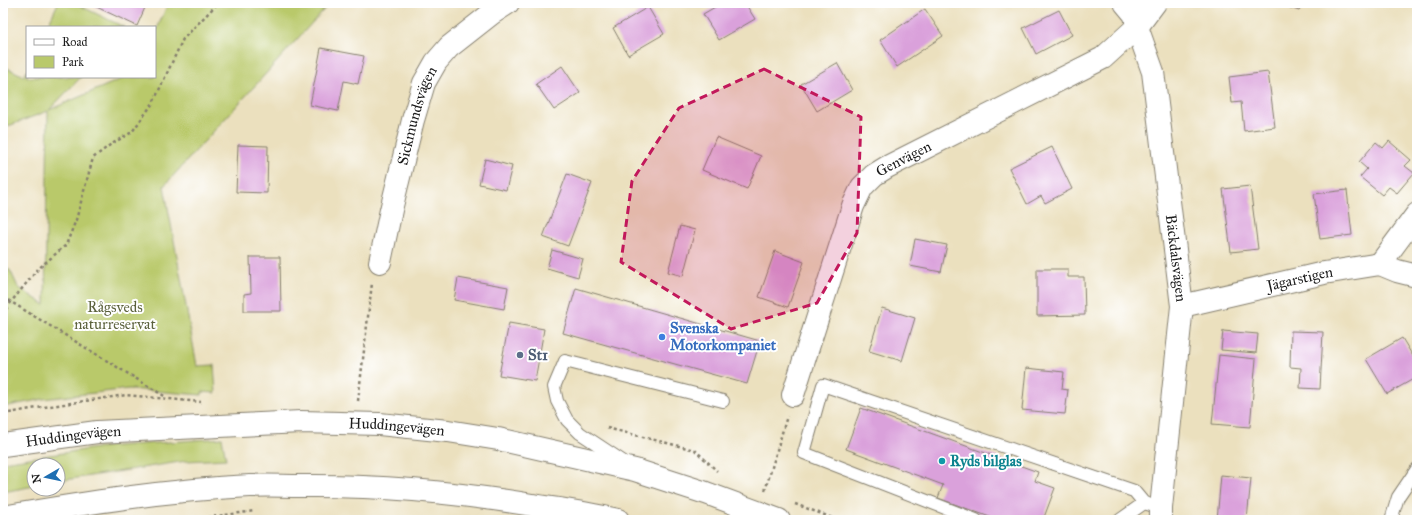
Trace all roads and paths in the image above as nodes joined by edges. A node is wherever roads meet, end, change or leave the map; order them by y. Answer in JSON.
{"nodes":[{"id":1,"x":218,"y":3,"type":"edge"},
{"id":2,"x":508,"y":3,"type":"edge"},
{"id":3,"x":1125,"y":3,"type":"edge"},
{"id":4,"x":1155,"y":3,"type":"edge"},
{"id":5,"x":1137,"y":27,"type":"junction"},
{"id":6,"x":1417,"y":214,"type":"edge"},
{"id":7,"x":380,"y":262,"type":"joint"},
{"id":8,"x":1380,"y":264,"type":"junction"},
{"id":9,"x":1417,"y":276,"type":"edge"},
{"id":10,"x":3,"y":297,"type":"edge"},
{"id":11,"x":11,"y":302,"type":"junction"},
{"id":12,"x":1182,"y":306,"type":"junction"},
{"id":13,"x":3,"y":314,"type":"edge"},
{"id":14,"x":793,"y":395,"type":"joint"},
{"id":15,"x":168,"y":398,"type":"junction"},
{"id":16,"x":723,"y":401,"type":"dead end"},
{"id":17,"x":205,"y":403,"type":"dead end"},
{"id":18,"x":357,"y":404,"type":"dead end"},
{"id":19,"x":3,"y":414,"type":"edge"},
{"id":20,"x":3,"y":444,"type":"edge"},
{"id":21,"x":1417,"y":469,"type":"edge"},
{"id":22,"x":635,"y":470,"type":"junction"},
{"id":23,"x":772,"y":495,"type":"dead end"},
{"id":24,"x":794,"y":503,"type":"dead end"},
{"id":25,"x":1155,"y":510,"type":"edge"},
{"id":26,"x":3,"y":517,"type":"edge"},
{"id":27,"x":618,"y":520,"type":"edge"},
{"id":28,"x":779,"y":520,"type":"edge"},
{"id":29,"x":838,"y":520,"type":"edge"},
{"id":30,"x":976,"y":520,"type":"edge"},
{"id":31,"x":1120,"y":520,"type":"edge"},
{"id":32,"x":1391,"y":520,"type":"edge"}],
"edges":[{"from":1,"to":11,"type":"path"},
{"from":2,"to":7,"type":"street","name":"Sickmundsvägen"},
{"from":3,"to":5,"type":"street","name":"Bäckdalsvägen"},
{"from":4,"to":5,"type":"street","name":"Genvägen"},
{"from":5,"to":12,"type":"street","name":"Bäckdalsvägen"},
{"from":5,"to":14,"type":"street","name":"Genvägen"},
{"from":6,"to":8,"type":"street"},
{"from":7,"to":18,"type":"path"},
{"from":8,"to":9,"type":"street"},
{"from":8,"to":12,"type":"street","name":"Jägarstigen"},
{"from":10,"to":11,"type":"path"},
{"from":11,"to":13,"type":"path"},
{"from":11,"to":15,"type":"path"},
{"from":12,"to":25,"type":"street","name":"Bäckdalsvägen"},
{"from":14,"to":23,"type":"path"},
{"from":15,"to":17,"type":"path"},
{"from":15,"to":19,"type":"path"},
{"from":16,"to":22,"type":"lane"},
{"from":20,"to":22,"type":"street","name":"Huddingevägen"},
{"from":21,"to":32,"type":"lane"},
{"from":22,"to":28,"type":"street","name":"Huddingevägen"},
{"from":24,"to":29,"type":"path"},
{"from":25,"to":30,"type":"lane"},
{"from":25,"to":31,"type":"lane"},
{"from":26,"to":27,"type":"street"}]}
